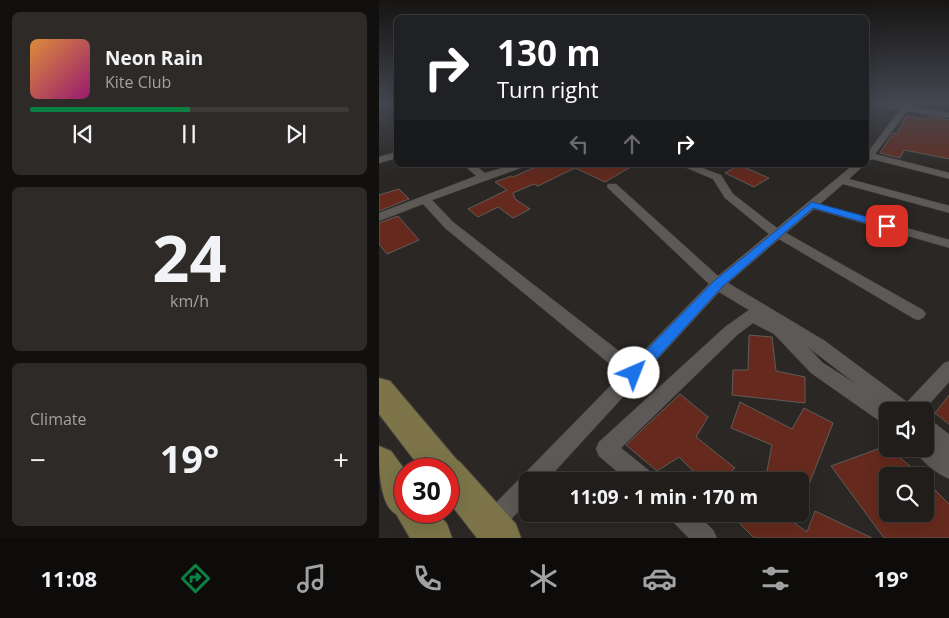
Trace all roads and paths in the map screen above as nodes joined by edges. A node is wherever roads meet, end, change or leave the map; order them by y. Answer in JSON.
{"nodes":[{"id":1,"x":890,"y":127,"type":"edge"},
{"id":2,"x":869,"y":155,"type":"edge"},
{"id":3,"x":394,"y":156,"type":"edge"},
{"id":4,"x":379,"y":160,"type":"edge"},
{"id":5,"x":869,"y":161,"type":"edge"},
{"id":6,"x":472,"y":167,"type":"edge"},
{"id":7,"x":517,"y":167,"type":"edge"},
{"id":8,"x":690,"y":167,"type":"edge"},
{"id":9,"x":856,"y":167,"type":"edge"},
{"id":10,"x":483,"y":176,"type":"junction"},
{"id":11,"x":949,"y":176,"type":"edge"},
{"id":12,"x":840,"y":180,"type":"junction"},
{"id":13,"x":612,"y":186,"type":"dead end"},
{"id":14,"x":425,"y":199,"type":"junction"},
{"id":15,"x":812,"y":205,"type":"junction"},
{"id":16,"x":949,"y":210,"type":"edge"},
{"id":17,"x":379,"y":217,"type":"edge"},
{"id":18,"x":777,"y":234,"type":"junction"},
{"id":19,"x":949,"y":244,"type":"edge"},
{"id":20,"x":718,"y":284,"type":"junction"},
{"id":21,"x":918,"y":314,"type":"dead end"},
{"id":22,"x":949,"y":368,"type":"edge"},
{"id":23,"x":634,"y":373,"type":"junction"},
{"id":24,"x":379,"y":391,"type":"edge"},
{"id":25,"x":893,"y":402,"type":"edge"},
{"id":26,"x":919,"y":402,"type":"edge"},
{"id":27,"x":879,"y":410,"type":"edge"},
{"id":28,"x":934,"y":436,"type":"edge"},
{"id":29,"x":949,"y":449,"type":"edge"},
{"id":30,"x":934,"y":456,"type":"edge"},
{"id":31,"x":434,"y":458,"type":"edge"},
{"id":32,"x":379,"y":463,"type":"edge"},
{"id":33,"x":949,"y":469,"type":"edge"},
{"id":34,"x":540,"y":472,"type":"edge"},
{"id":35,"x":633,"y":472,"type":"edge"},
{"id":36,"x":394,"y":484,"type":"edge"},
{"id":37,"x":459,"y":487,"type":"edge"},
{"id":38,"x":519,"y":498,"type":"edge"},
{"id":39,"x":689,"y":522,"type":"edge"},
{"id":40,"x":422,"y":523,"type":"edge"},
{"id":41,"x":496,"y":532,"type":"edge"},
{"id":42,"x":433,"y":538,"type":"edge"},
{"id":43,"x":705,"y":538,"type":"edge"}],
"edges":[{"from":1,"to":2,"type":"street"},
{"from":3,"to":4,"type":"street"},
{"from":5,"to":11,"type":"street"},
{"from":6,"to":10,"type":"street"},
{"from":7,"to":10,"type":"street"},
{"from":8,"to":18,"type":"street"},
{"from":9,"to":12,"type":"street"},
{"from":10,"to":14,"type":"street"},
{"from":12,"to":15,"type":"street"},
{"from":12,"to":16,"type":"street"},
{"from":13,"to":20,"type":"street"},
{"from":14,"to":17,"type":"street"},
{"from":14,"to":23,"type":"street"},
{"from":15,"to":18,"type":"street"},
{"from":15,"to":19,"type":"street"},
{"from":18,"to":20,"type":"street"},
{"from":18,"to":21,"type":"street"},
{"from":20,"to":23,"type":"street"},
{"from":20,"to":25,"type":"street"},
{"from":22,"to":26,"type":"street"},
{"from":23,"to":34,"type":"street"},
{"from":24,"to":31,"type":"main road"},
{"from":27,"to":35,"type":"street"},
{"from":28,"to":29,"type":"street"},
{"from":30,"to":33,"type":"street"},
{"from":32,"to":36,"type":"main road"},
{"from":37,"to":41,"type":"main road"},
{"from":38,"to":41,"type":"street"},
{"from":39,"to":43,"type":"street"},
{"from":40,"to":42,"type":"main road"}]}
